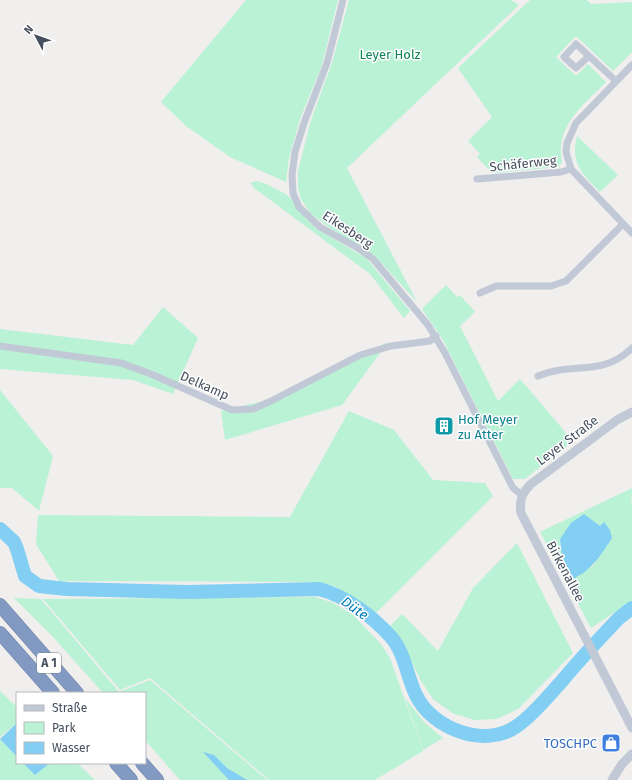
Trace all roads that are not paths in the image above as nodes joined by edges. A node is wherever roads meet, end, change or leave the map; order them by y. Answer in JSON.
{"nodes":[{"id":1,"x":343,"y":0,"type":"edge"},
{"id":2,"x":589,"y":56,"type":"junction"},
{"id":3,"x":632,"y":64,"type":"edge"},
{"id":4,"x":616,"y":81,"type":"junction"},
{"id":5,"x":571,"y":169,"type":"junction"},
{"id":6,"x":477,"y":179,"type":"dead end"},
{"id":7,"x":623,"y":224,"type":"junction"},
{"id":8,"x":632,"y":233,"type":"edge"},
{"id":9,"x":480,"y":294,"type":"dead end"},
{"id":10,"x":436,"y":336,"type":"junction"},
{"id":11,"x":0,"y":346,"type":"edge"},
{"id":12,"x":632,"y":348,"type":"edge"},
{"id":13,"x":538,"y":376,"type":"dead end"},
{"id":14,"x":632,"y":412,"type":"edge"},
{"id":15,"x":522,"y":494,"type":"junction"},
{"id":16,"x":0,"y":605,"type":"edge"},
{"id":17,"x":0,"y":633,"type":"edge"},
{"id":18,"x":52,"y":692,"type":"edge"},
{"id":19,"x":76,"y":692,"type":"edge"},
{"id":20,"x":632,"y":728,"type":"edge"},
{"id":21,"x":632,"y":754,"type":"edge"},
{"id":22,"x":117,"y":764,"type":"edge"},
{"id":23,"x":143,"y":764,"type":"edge"},
{"id":24,"x":131,"y":780,"type":"edge"},
{"id":25,"x":157,"y":780,"type":"edge"},
{"id":26,"x":612,"y":780,"type":"edge"}],
"edges":[{"from":1,"to":10,"type":"street","name":"Eikesberg"},
{"from":2,"to":2,"type":"street"},
{"from":2,"to":4,"type":"street"},
{"from":3,"to":4,"type":"street"},
{"from":4,"to":5,"type":"street"},
{"from":5,"to":6,"type":"street","name":"Schäferweg"},
{"from":5,"to":7,"type":"street"},
{"from":7,"to":8,"type":"street"},
{"from":7,"to":9,"type":"street"},
{"from":10,"to":11,"type":"street","name":"Delkamp"},
{"from":10,"to":15,"type":"street","name":"Eikesberg"},
{"from":12,"to":13,"type":"street"},
{"from":14,"to":15,"type":"street","name":"Leyer Straße"},
{"from":15,"to":20,"type":"street","name":"Birkenallee"},
{"from":16,"to":19,"type":"highway","number":"A 1"},
{"from":17,"to":18,"type":"highway","number":"A 1"},
{"from":21,"to":26,"type":"street"},
{"from":22,"to":24,"type":"highway"},
{"from":23,"to":25,"type":"highway"}]}
